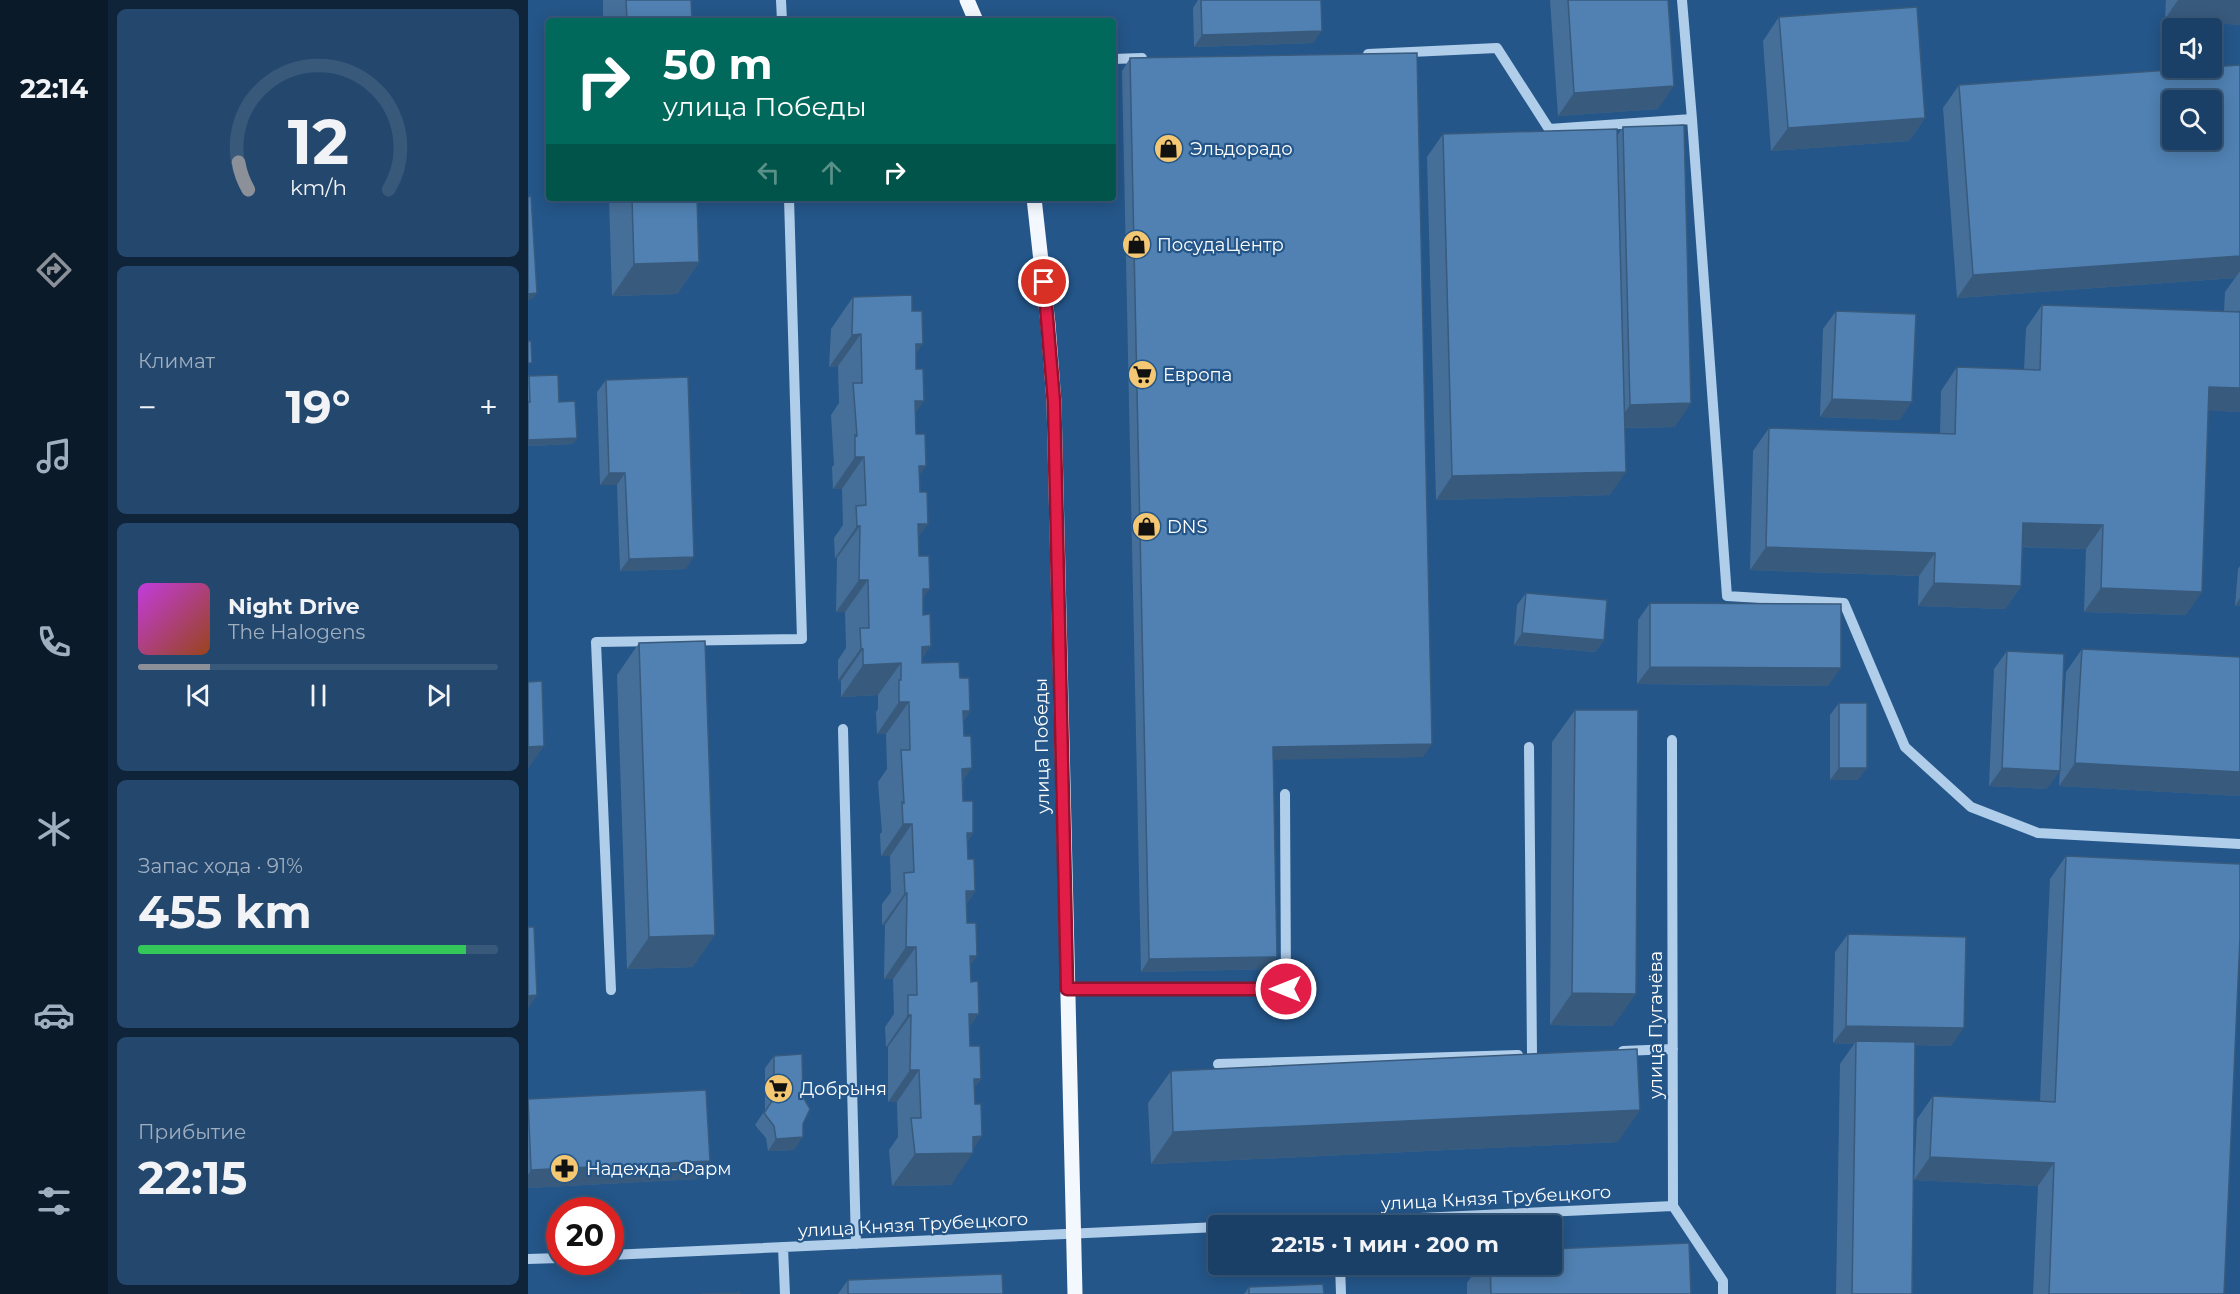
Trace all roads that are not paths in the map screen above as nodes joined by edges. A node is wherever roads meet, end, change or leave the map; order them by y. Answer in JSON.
{"nodes":[{"id":1,"x":781,"y":0,"type":"edge"},
{"id":2,"x":967,"y":0,"type":"edge"},
{"id":3,"x":1682,"y":0,"type":"edge"},
{"id":4,"x":782,"y":18,"type":"edge"},
{"id":5,"x":975,"y":18,"type":"edge"},
{"id":6,"x":1360,"y":54,"type":"edge"},
{"id":7,"x":1149,"y":58,"type":"edge"},
{"id":8,"x":1116,"y":59,"type":"edge"},
{"id":9,"x":1692,"y":119,"type":"junction"},
{"id":10,"x":789,"y":201,"type":"edge"},
{"id":11,"x":1034,"y":201,"type":"edge"},
{"id":12,"x":843,"y":729,"type":"dead end"},
{"id":13,"x":1672,"y":740,"type":"dead end"},
{"id":14,"x":1529,"y":747,"type":"dead end"},
{"id":15,"x":1285,"y":794,"type":"dead end"},
{"id":16,"x":2240,"y":844,"type":"edge"},
{"id":17,"x":1067,"y":989,"type":"junction"},
{"id":18,"x":611,"y":990,"type":"dead end"},
{"id":19,"x":1673,"y":1049,"type":"junction"},
{"id":20,"x":1614,"y":1051,"type":"edge"},
{"id":21,"x":1532,"y":1054,"type":"junction"},
{"id":22,"x":1544,"y":1054,"type":"edge"},
{"id":23,"x":1218,"y":1064,"type":"dead end"},
{"id":24,"x":1673,"y":1206,"type":"junction"},
{"id":25,"x":1496,"y":1215,"type":"edge"},
{"id":26,"x":1208,"y":1227,"type":"edge"},
{"id":27,"x":1073,"y":1234,"type":"junction"},
{"id":28,"x":856,"y":1244,"type":"junction"},
{"id":29,"x":783,"y":1247,"type":"junction"},
{"id":30,"x":624,"y":1254,"type":"edge"},
{"id":31,"x":546,"y":1258,"type":"edge"},
{"id":32,"x":528,"y":1259,"type":"edge"},
{"id":33,"x":1340,"y":1275,"type":"edge"},
{"id":34,"x":785,"y":1294,"type":"edge"},
{"id":35,"x":1075,"y":1294,"type":"edge"},
{"id":36,"x":1341,"y":1294,"type":"edge"},
{"id":37,"x":1723,"y":1294,"type":"edge"}],
"edges":[{"from":1,"to":4,"type":"street"},
{"from":2,"to":5,"type":"main road"},
{"from":3,"to":9,"type":"street"},
{"from":6,"to":9,"type":"street"},
{"from":7,"to":8,"type":"street"},
{"from":9,"to":16,"type":"street"},
{"from":10,"to":18,"type":"street"},
{"from":11,"to":17,"type":"main road","name":"улица Победы"},
{"from":12,"to":28,"type":"street"},
{"from":13,"to":19,"type":"street","name":"улица Пугачёва"},
{"from":14,"to":21,"type":"street"},
{"from":15,"to":17,"type":"street"},
{"from":17,"to":27,"type":"main road","name":"улица Победы"},
{"from":19,"to":20,"type":"street"},
{"from":19,"to":24,"type":"street","name":"улица Пугачёва"},
{"from":21,"to":22,"type":"street"},
{"from":21,"to":23,"type":"street"},
{"from":24,"to":25,"type":"street","name":"улица Князя Трубецкого"},
{"from":24,"to":37,"type":"street"},
{"from":26,"to":27,"type":"street","name":"улица Князя Трубецкого"},
{"from":27,"to":28,"type":"street","name":"улица Князя Трубецкого"},
{"from":27,"to":35,"type":"main road","name":"улица Победы"},
{"from":28,"to":29,"type":"street","name":"улица Князя Трубецкого"},
{"from":29,"to":30,"type":"street","name":"улица Князя Трубецкого"},
{"from":29,"to":34,"type":"street"},
{"from":31,"to":32,"type":"street"},
{"from":33,"to":36,"type":"street"}]}
